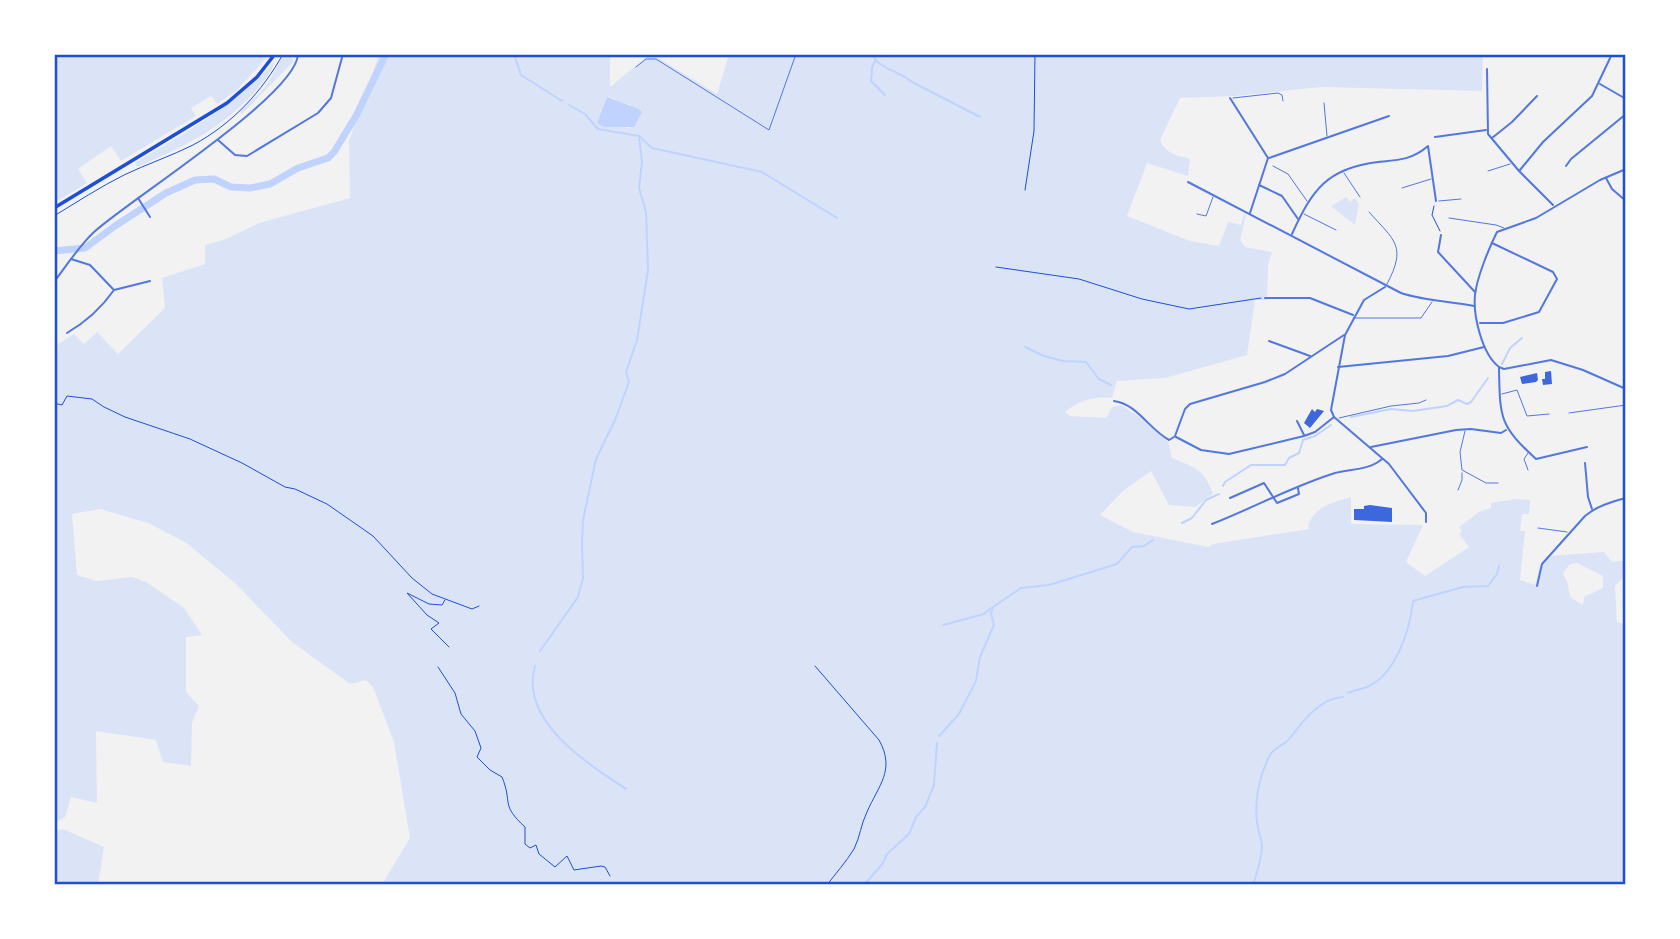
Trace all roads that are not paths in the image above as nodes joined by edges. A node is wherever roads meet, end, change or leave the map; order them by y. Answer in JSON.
{"nodes":[{"id":1,"x":275,"y":54,"type":"edge"},
{"id":2,"x":298,"y":54,"type":"edge"},
{"id":3,"x":343,"y":54,"type":"edge"},
{"id":4,"x":796,"y":54,"type":"edge"},
{"id":5,"x":1612,"y":54,"type":"edge"},
{"id":6,"x":636,"y":67,"type":"dead end"},
{"id":7,"x":1487,"y":69,"type":"dead end"},
{"id":8,"x":1598,"y":83,"type":"junction"},
{"id":9,"x":1538,"y":96,"type":"dead end"},
{"id":10,"x":1230,"y":98,"type":"joint"},
{"id":11,"x":1626,"y":99,"type":"edge"},
{"id":12,"x":1283,"y":101,"type":"dead end"},
{"id":13,"x":1324,"y":103,"type":"dead end"},
{"id":14,"x":1626,"y":114,"type":"edge"},
{"id":15,"x":1389,"y":116,"type":"dead end"},
{"id":16,"x":1487,"y":130,"type":"junction"},
{"id":17,"x":1434,"y":137,"type":"dead end"},
{"id":18,"x":1327,"y":138,"type":"junction"},
{"id":19,"x":1491,"y":138,"type":"junction"},
{"id":20,"x":218,"y":140,"type":"junction"},
{"id":21,"x":1268,"y":158,"type":"junction"},
{"id":22,"x":1512,"y":163,"type":"junction"},
{"id":23,"x":1273,"y":166,"type":"dead end"},
{"id":24,"x":1566,"y":166,"type":"dead end"},
{"id":25,"x":1626,"y":169,"type":"edge"},
{"id":26,"x":1343,"y":171,"type":"junction"},
{"id":27,"x":1488,"y":171,"type":"dead end"},
{"id":28,"x":1519,"y":171,"type":"junction"},
{"id":29,"x":1606,"y":177,"type":"junction"},
{"id":30,"x":1433,"y":178,"type":"junction"},
{"id":31,"x":1188,"y":182,"type":"dead end"},
{"id":32,"x":1259,"y":185,"type":"junction"},
{"id":33,"x":1402,"y":188,"type":"dead end"},
{"id":34,"x":1214,"y":195,"type":"junction"},
{"id":35,"x":1360,"y":197,"type":"dead end"},
{"id":36,"x":138,"y":198,"type":"junction"},
{"id":37,"x":1461,"y":199,"type":"dead end"},
{"id":38,"x":1307,"y":201,"type":"junction"},
{"id":39,"x":1436,"y":201,"type":"joint"},
{"id":40,"x":1626,"y":201,"type":"edge"},
{"id":41,"x":1554,"y":206,"type":"junction"},
{"id":42,"x":54,"y":208,"type":"edge"},
{"id":43,"x":1369,"y":212,"type":"dead end"},
{"id":44,"x":1196,"y":214,"type":"dead end"},
{"id":45,"x":1250,"y":214,"type":"junction"},
{"id":46,"x":1302,"y":214,"type":"junction"},
{"id":47,"x":150,"y":217,"type":"dead end"},
{"id":48,"x":1449,"y":218,"type":"dead end"},
{"id":49,"x":1298,"y":220,"type":"junction"},
{"id":50,"x":1504,"y":228,"type":"junction"},
{"id":51,"x":1336,"y":230,"type":"dead end"},
{"id":52,"x":1292,"y":234,"type":"junction"},
{"id":53,"x":1441,"y":235,"type":"road end"},
{"id":54,"x":1492,"y":243,"type":"junction"},
{"id":55,"x":71,"y":259,"type":"junction"},
{"id":56,"x":150,"y":281,"type":"dead end"},
{"id":57,"x":54,"y":282,"type":"edge"},
{"id":58,"x":1386,"y":286,"type":"junction"},
{"id":59,"x":114,"y":290,"type":"junction"},
{"id":60,"x":1475,"y":293,"type":"junction"},
{"id":61,"x":1265,"y":298,"type":"road end"},
{"id":62,"x":1433,"y":300,"type":"junction"},
{"id":63,"x":1475,"y":306,"type":"junction"},
{"id":64,"x":1354,"y":317,"type":"junction"},
{"id":65,"x":1479,"y":323,"type":"junction"},
{"id":66,"x":67,"y":333,"type":"dead end"},
{"id":67,"x":1345,"y":335,"type":"junction"},
{"id":68,"x":1269,"y":341,"type":"dead end"},
{"id":69,"x":1485,"y":346,"type":"junction"},
{"id":70,"x":1311,"y":356,"type":"junction"},
{"id":71,"x":1338,"y":367,"type":"junction"},
{"id":72,"x":1499,"y":367,"type":"junction"},
{"id":73,"x":1626,"y":389,"type":"edge"},
{"id":74,"x":1500,"y":394,"type":"junction"},
{"id":75,"x":1426,"y":400,"type":"dead end"},
{"id":76,"x":1114,"y":401,"type":"dead end"},
{"id":77,"x":1626,"y":405,"type":"edge"},
{"id":78,"x":1569,"y":413,"type":"dead end"},
{"id":79,"x":1549,"y":414,"type":"dead end"},
{"id":80,"x":1336,"y":418,"type":"junction"},
{"id":81,"x":1297,"y":421,"type":"dead end"},
{"id":82,"x":1466,"y":429,"type":"junction"},
{"id":83,"x":1507,"y":429,"type":"junction"},
{"id":84,"x":1175,"y":436,"type":"junction"},
{"id":85,"x":1304,"y":436,"type":"junction"},
{"id":86,"x":1370,"y":447,"type":"junction"},
{"id":87,"x":1587,"y":447,"type":"dead end"},
{"id":88,"x":1529,"y":452,"type":"junction"},
{"id":89,"x":1383,"y":458,"type":"junction"},
{"id":90,"x":1585,"y":463,"type":"dead end"},
{"id":91,"x":1462,"y":470,"type":"junction"},
{"id":92,"x":1528,"y":470,"type":"dead end"},
{"id":93,"x":1498,"y":483,"type":"dead end"},
{"id":94,"x":1298,"y":487,"type":"junction"},
{"id":95,"x":1458,"y":490,"type":"dead end"},
{"id":96,"x":1230,"y":498,"type":"dead end"},
{"id":97,"x":1626,"y":498,"type":"edge"},
{"id":98,"x":1273,"y":499,"type":"junction"},
{"id":99,"x":1626,"y":508,"type":"edge"},
{"id":100,"x":1592,"y":510,"type":"junction"},
{"id":101,"x":1426,"y":522,"type":"dead end"},
{"id":102,"x":1212,"y":524,"type":"dead end"},
{"id":103,"x":1538,"y":528,"type":"dead end"},
{"id":104,"x":1570,"y":533,"type":"junction"},
{"id":105,"x":1624,"y":536,"type":"dead end"},
{"id":106,"x":1537,"y":586,"type":"dead end"}],
"edges":[{"from":1,"to":42,"type":"main road"},
{"from":2,"to":20,"type":"street"},
{"from":3,"to":20,"type":"street"},
{"from":4,"to":6,"type":"lane"},
{"from":5,"to":8,"type":"street"},
{"from":7,"to":16,"type":"street"},
{"from":8,"to":11,"type":"street"},
{"from":8,"to":28,"type":"street"},
{"from":9,"to":19,"type":"street"},
{"from":10,"to":12,"type":"lane"},
{"from":10,"to":21,"type":"street"},
{"from":13,"to":18,"type":"lane"},
{"from":14,"to":24,"type":"street"},
{"from":15,"to":18,"type":"street"},
{"from":16,"to":17,"type":"street"},
{"from":16,"to":19,"type":"street"},
{"from":18,"to":21,"type":"street"},
{"from":19,"to":22,"type":"street"},
{"from":20,"to":36,"type":"street"},
{"from":21,"to":32,"type":"street"},
{"from":22,"to":27,"type":"lane"},
{"from":22,"to":28,"type":"street"},
{"from":23,"to":38,"type":"lane"},
{"from":25,"to":29,"type":"street"},
{"from":26,"to":30,"type":"street"},
{"from":26,"to":35,"type":"lane"},
{"from":26,"to":38,"type":"street"},
{"from":28,"to":41,"type":"street"},
{"from":29,"to":40,"type":"street"},
{"from":29,"to":41,"type":"street"},
{"from":30,"to":33,"type":"lane"},
{"from":30,"to":39,"type":"street"},
{"from":31,"to":34,"type":"street"},
{"from":32,"to":45,"type":"street"},
{"from":32,"to":49,"type":"street"},
{"from":34,"to":44,"type":"lane"},
{"from":34,"to":45,"type":"street"},
{"from":36,"to":47,"type":"street"},
{"from":36,"to":55,"type":"street"},
{"from":37,"to":39,"type":"lane"},
{"from":38,"to":46,"type":"street"},
{"from":41,"to":50,"type":"street"},
{"from":43,"to":58,"type":"lane"},
{"from":45,"to":52,"type":"street"},
{"from":46,"to":49,"type":"street"},
{"from":46,"to":51,"type":"lane"},
{"from":48,"to":50,"type":"lane"},
{"from":49,"to":52,"type":"street"},
{"from":50,"to":54,"type":"street"},
{"from":52,"to":58,"type":"street"},
{"from":53,"to":60,"type":"street"},
{"from":54,"to":60,"type":"street"},
{"from":54,"to":65,"type":"street"},
{"from":55,"to":57,"type":"street"},
{"from":55,"to":59,"type":"street"},
{"from":56,"to":59,"type":"street"},
{"from":58,"to":62,"type":"street"},
{"from":58,"to":64,"type":"street"},
{"from":59,"to":66,"type":"street"},
{"from":60,"to":63,"type":"street"},
{"from":61,"to":64,"type":"street"},
{"from":62,"to":63,"type":"street"},
{"from":62,"to":64,"type":"lane"},
{"from":63,"to":65,"type":"street"},
{"from":64,"to":67,"type":"street"},
{"from":65,"to":69,"type":"street"},
{"from":67,"to":70,"type":"street"},
{"from":67,"to":71,"type":"street"},
{"from":68,"to":70,"type":"street"},
{"from":69,"to":71,"type":"street"},
{"from":69,"to":72,"type":"street"},
{"from":70,"to":84,"type":"street"},
{"from":71,"to":80,"type":"street"},
{"from":72,"to":73,"type":"street"},
{"from":72,"to":74,"type":"street"},
{"from":74,"to":79,"type":"lane"},
{"from":74,"to":83,"type":"street"},
{"from":75,"to":80,"type":"lane"},
{"from":76,"to":84,"type":"street"},
{"from":77,"to":78,"type":"lane"},
{"from":80,"to":85,"type":"street"},
{"from":80,"to":86,"type":"street"},
{"from":81,"to":85,"type":"street"},
{"from":82,"to":83,"type":"street"},
{"from":82,"to":86,"type":"street"},
{"from":82,"to":91,"type":"lane"},
{"from":83,"to":88,"type":"street"},
{"from":84,"to":85,"type":"street"},
{"from":86,"to":89,"type":"street"},
{"from":87,"to":88,"type":"street"},
{"from":88,"to":92,"type":"lane"},
{"from":89,"to":94,"type":"street"},
{"from":89,"to":101,"type":"street"},
{"from":90,"to":100,"type":"street"},
{"from":91,"to":93,"type":"lane"},
{"from":91,"to":95,"type":"lane"},
{"from":94,"to":98,"type":"street"},
{"from":94,"to":98,"type":"street"},
{"from":96,"to":98,"type":"street"},
{"from":97,"to":100,"type":"street"},
{"from":98,"to":102,"type":"street"},
{"from":99,"to":105,"type":"lane"},
{"from":100,"to":104,"type":"street"},
{"from":103,"to":104,"type":"lane"},
{"from":104,"to":106,"type":"street"}]}
